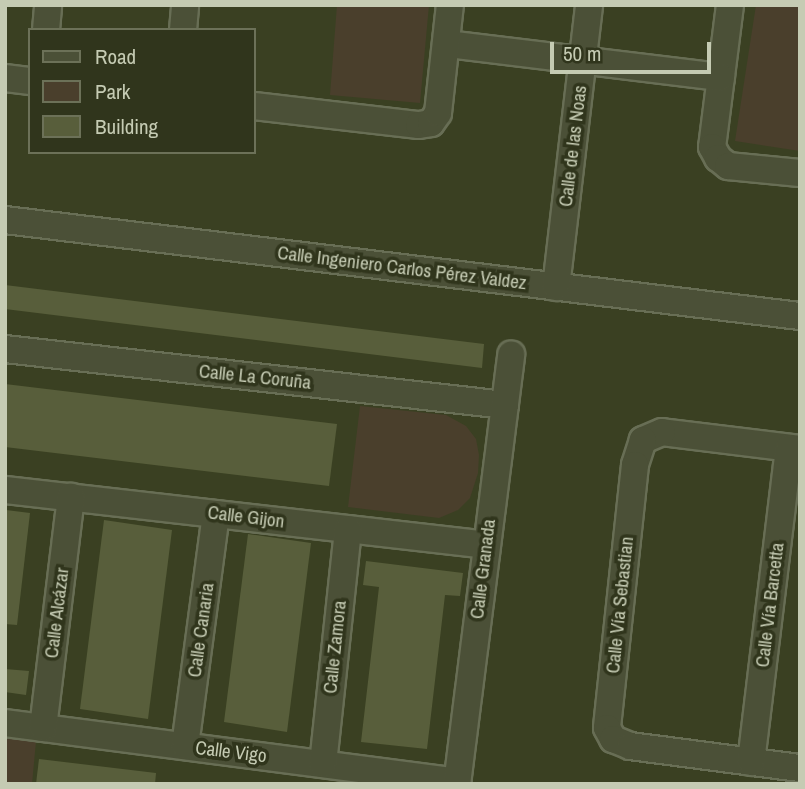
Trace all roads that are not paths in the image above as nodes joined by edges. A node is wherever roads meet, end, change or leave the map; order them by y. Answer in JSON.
{"nodes":[{"id":1,"x":48,"y":5,"type":"edge"},
{"id":2,"x":185,"y":5,"type":"edge"},
{"id":3,"x":450,"y":5,"type":"edge"},
{"id":4,"x":589,"y":5,"type":"edge"},
{"id":5,"x":730,"y":5,"type":"edge"},
{"id":6,"x":46,"y":28,"type":"edge"},
{"id":7,"x":183,"y":28,"type":"edge"},
{"id":8,"x":447,"y":44,"type":"junction"},
{"id":9,"x":582,"y":62,"type":"junction"},
{"id":10,"x":5,"y":78,"type":"edge"},
{"id":11,"x":721,"y":78,"type":"junction"},
{"id":12,"x":28,"y":80,"type":"edge"},
{"id":13,"x":256,"y":106,"type":"edge"},
{"id":14,"x":800,"y":173,"type":"edge"},
{"id":15,"x":5,"y":220,"type":"edge"},
{"id":16,"x":556,"y":287,"type":"junction"},
{"id":17,"x":800,"y":316,"type":"edge"},
{"id":18,"x":5,"y":349,"type":"edge"},
{"id":19,"x":511,"y":354,"type":"dead end"},
{"id":20,"x":505,"y":405,"type":"junction"},
{"id":21,"x":795,"y":448,"type":"edge"},
{"id":22,"x":5,"y":490,"type":"edge"},
{"id":23,"x":71,"y":497,"type":"junction"},
{"id":24,"x":216,"y":514,"type":"junction"},
{"id":25,"x":348,"y":529,"type":"junction"},
{"id":26,"x":486,"y":545,"type":"junction"},
{"id":27,"x":5,"y":723,"type":"edge"},
{"id":28,"x":43,"y":728,"type":"junction"},
{"id":29,"x":185,"y":746,"type":"junction"},
{"id":30,"x":751,"y":762,"type":"junction"},
{"id":31,"x":323,"y":764,"type":"junction"},
{"id":32,"x":800,"y":768,"type":"edge"},
{"id":33,"x":457,"y":783,"type":"edge"}],
"edges":[{"from":1,"to":6,"type":"street"},
{"from":2,"to":7,"type":"street"},
{"from":3,"to":8,"type":"street"},
{"from":4,"to":9,"type":"street","name":"Calle de las Noas"},
{"from":5,"to":11,"type":"street"},
{"from":8,"to":9,"type":"street"},
{"from":8,"to":13,"type":"street"},
{"from":9,"to":11,"type":"street"},
{"from":9,"to":16,"type":"street","name":"Calle de las Noas"},
{"from":10,"to":12,"type":"street"},
{"from":11,"to":14,"type":"street"},
{"from":15,"to":16,"type":"street","name":"Calle Ingeniero Carlos Pérez Valdez"},
{"from":16,"to":17,"type":"street","name":"Calle Ingeniero Carlos Pérez Valdez"},
{"from":18,"to":20,"type":"street","name":"Calle La Coruña"},
{"from":19,"to":20,"type":"street","name":"Calle Granada"},
{"from":20,"to":26,"type":"street","name":"Calle Granada"},
{"from":21,"to":30,"type":"street","name":"Calle Vía Barcetta"},
{"from":21,"to":30,"type":"street","name":"Calle Vía Sebastian"},
{"from":22,"to":23,"type":"street","name":"Calle Gijon"},
{"from":23,"to":24,"type":"street","name":"Calle Gijon"},
{"from":23,"to":28,"type":"street","name":"Calle Alcázar"},
{"from":24,"to":25,"type":"street","name":"Calle Gijon"},
{"from":24,"to":29,"type":"street","name":"Calle Canaria"},
{"from":25,"to":26,"type":"street","name":"Calle Gijon"},
{"from":25,"to":31,"type":"street","name":"Calle Zamora"},
{"from":26,"to":33,"type":"street","name":"Calle Granada"},
{"from":27,"to":28,"type":"street","name":"Calle Vigo"},
{"from":28,"to":29,"type":"street","name":"Calle Vigo"},
{"from":29,"to":31,"type":"street","name":"Calle Vigo"},
{"from":30,"to":32,"type":"street","name":"Calle Vía Sebastian"},
{"from":31,"to":33,"type":"street","name":"Calle Vigo"}]}
